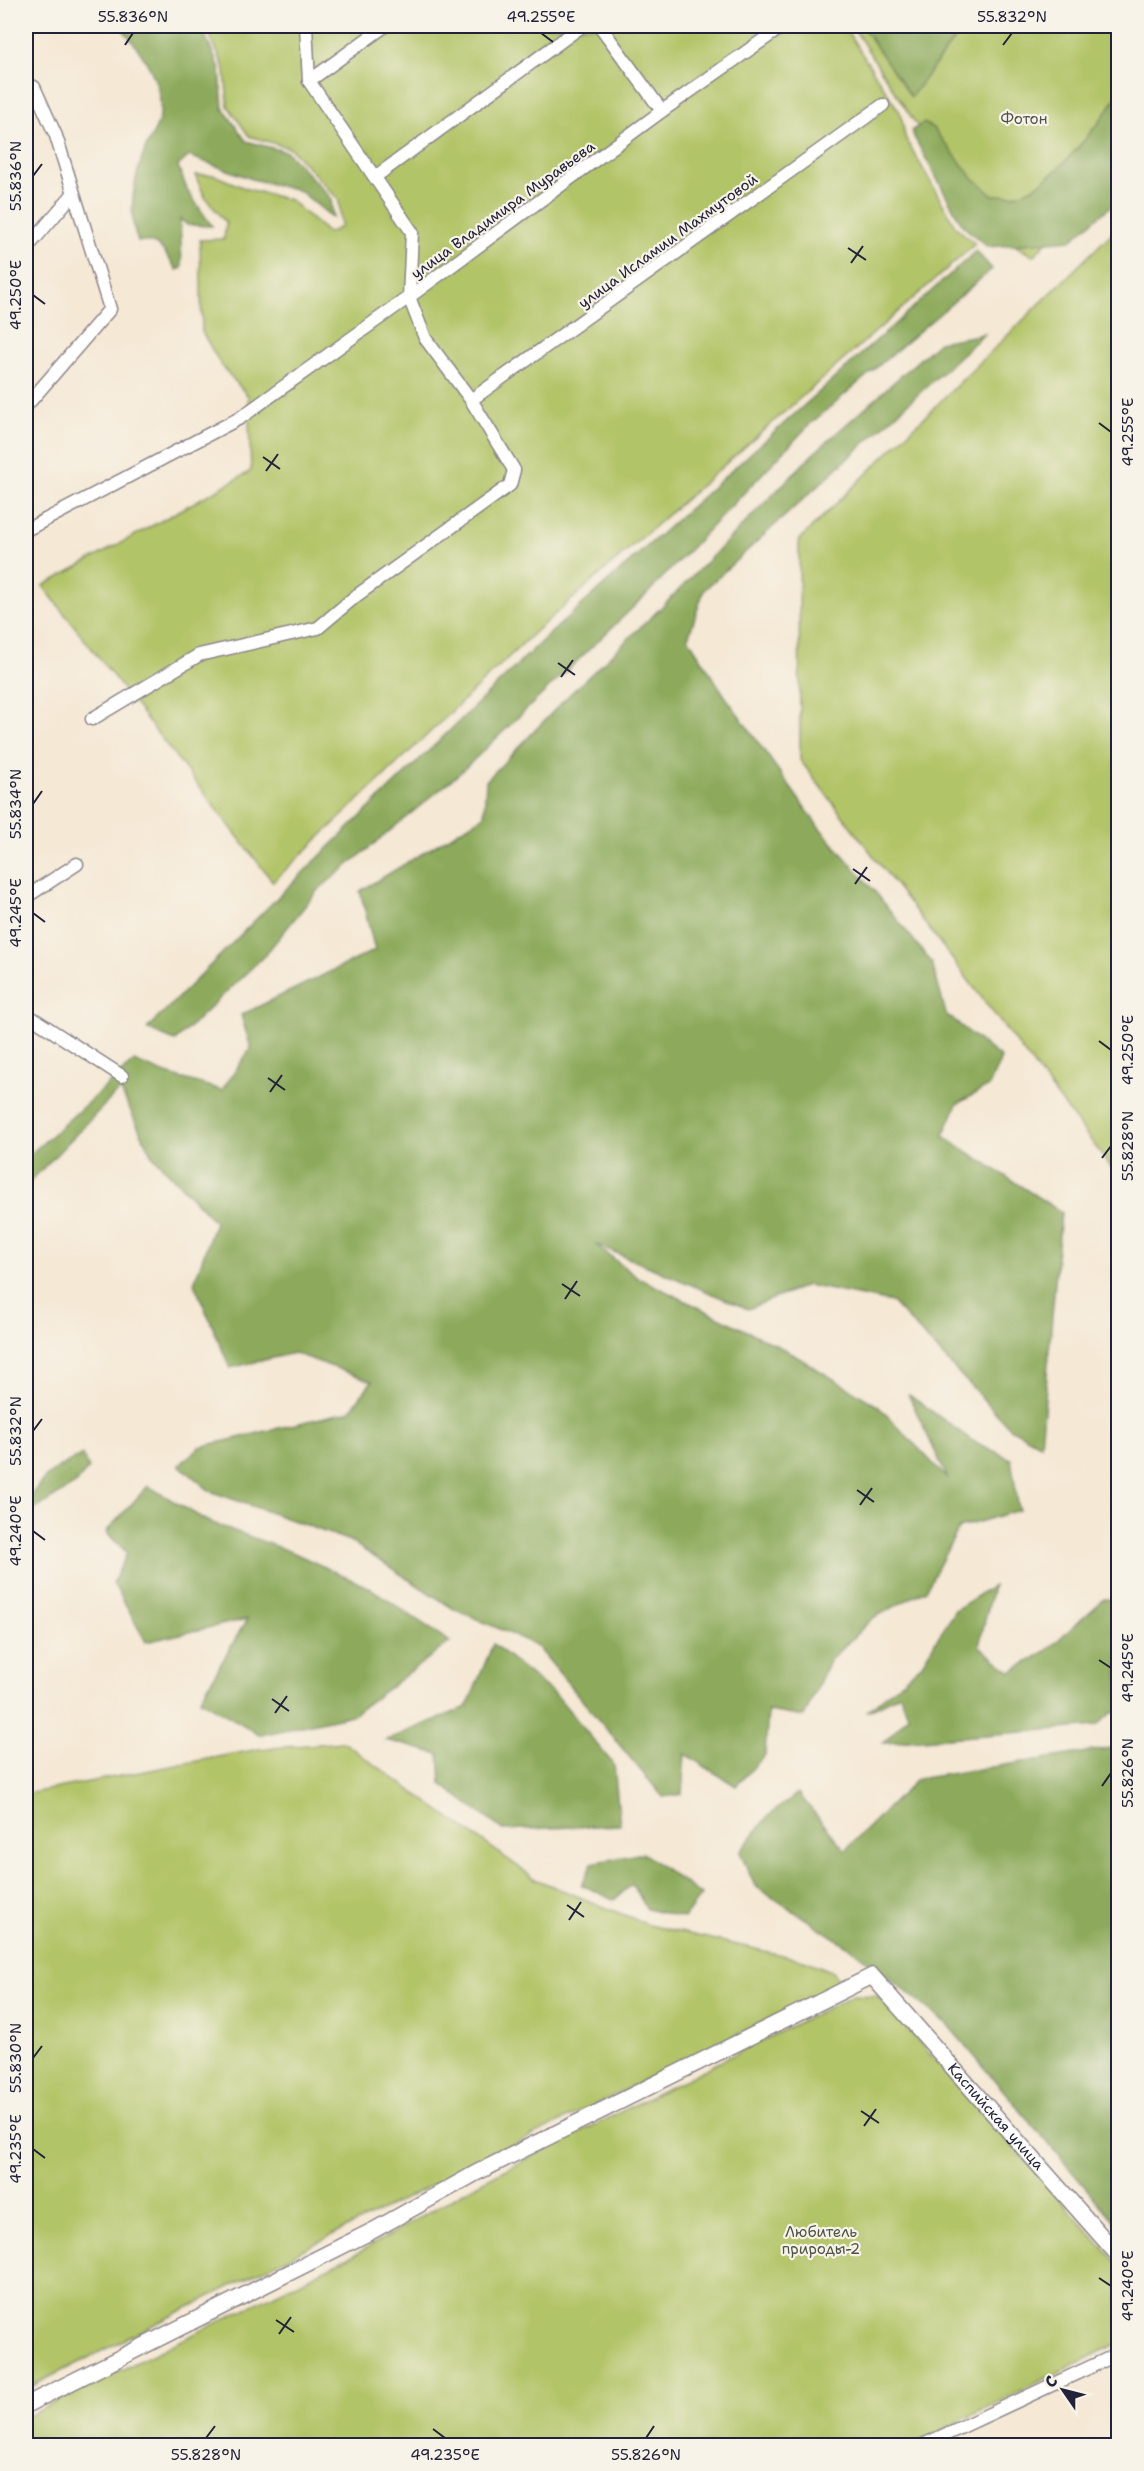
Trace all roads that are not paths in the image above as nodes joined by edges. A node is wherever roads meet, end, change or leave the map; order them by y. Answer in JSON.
{"nodes":[{"id":1,"x":306,"y":26,"type":"edge"},
{"id":2,"x":386,"y":26,"type":"edge"},
{"id":3,"x":582,"y":26,"type":"edge"},
{"id":4,"x":600,"y":26,"type":"edge"},
{"id":5,"x":783,"y":26,"type":"edge"},
{"id":6,"x":309,"y":81,"type":"junction"},
{"id":7,"x":30,"y":86,"type":"edge"},
{"id":8,"x":26,"y":98,"type":"edge"},
{"id":9,"x":883,"y":105,"type":"dead end"},
{"id":10,"x":662,"y":111,"type":"junction"},
{"id":11,"x":375,"y":177,"type":"junction"},
{"id":12,"x":73,"y":194,"type":"junction"},
{"id":13,"x":26,"y":249,"type":"edge"},
{"id":14,"x":409,"y":297,"type":"junction"},
{"id":15,"x":471,"y":400,"type":"junction"},
{"id":16,"x":26,"y":406,"type":"edge"},
{"id":17,"x":26,"y":530,"type":"edge"},
{"id":18,"x":92,"y":719,"type":"dead end"},
{"id":19,"x":77,"y":864,"type":"dead end"},
{"id":20,"x":26,"y":897,"type":"edge"},
{"id":21,"x":26,"y":1014,"type":"edge"},
{"id":22,"x":122,"y":1076,"type":"dead end"},
{"id":23,"x":1119,"y":2255,"type":"edge"},
{"id":24,"x":1119,"y":2354,"type":"edge"},
{"id":25,"x":26,"y":2405,"type":"edge"},
{"id":26,"x":921,"y":2445,"type":"edge"}],
"edges":[{"from":1,"to":6,"type":"street"},
{"from":2,"to":6,"type":"street"},
{"from":3,"to":11,"type":"street"},
{"from":4,"to":10,"type":"street"},
{"from":5,"to":10,"type":"street","name":"улица Владимира Муравьева"},
{"from":6,"to":11,"type":"street"},
{"from":7,"to":8,"type":"street"},
{"from":7,"to":12,"type":"street"},
{"from":9,"to":15,"type":"street","name":"улица Исламии Махмутовой"},
{"from":10,"to":14,"type":"street","name":"улица Владимира Муравьева"},
{"from":11,"to":14,"type":"street"},
{"from":12,"to":13,"type":"street"},
{"from":12,"to":16,"type":"street"},
{"from":14,"to":15,"type":"street"},
{"from":14,"to":17,"type":"street","name":"улица Владимира Муравьева"},
{"from":15,"to":18,"type":"street"},
{"from":19,"to":20,"type":"street"},
{"from":21,"to":22,"type":"street"},
{"from":23,"to":25,"type":"street","name":"Каспийская улица"},
{"from":24,"to":26,"type":"street"}]}
